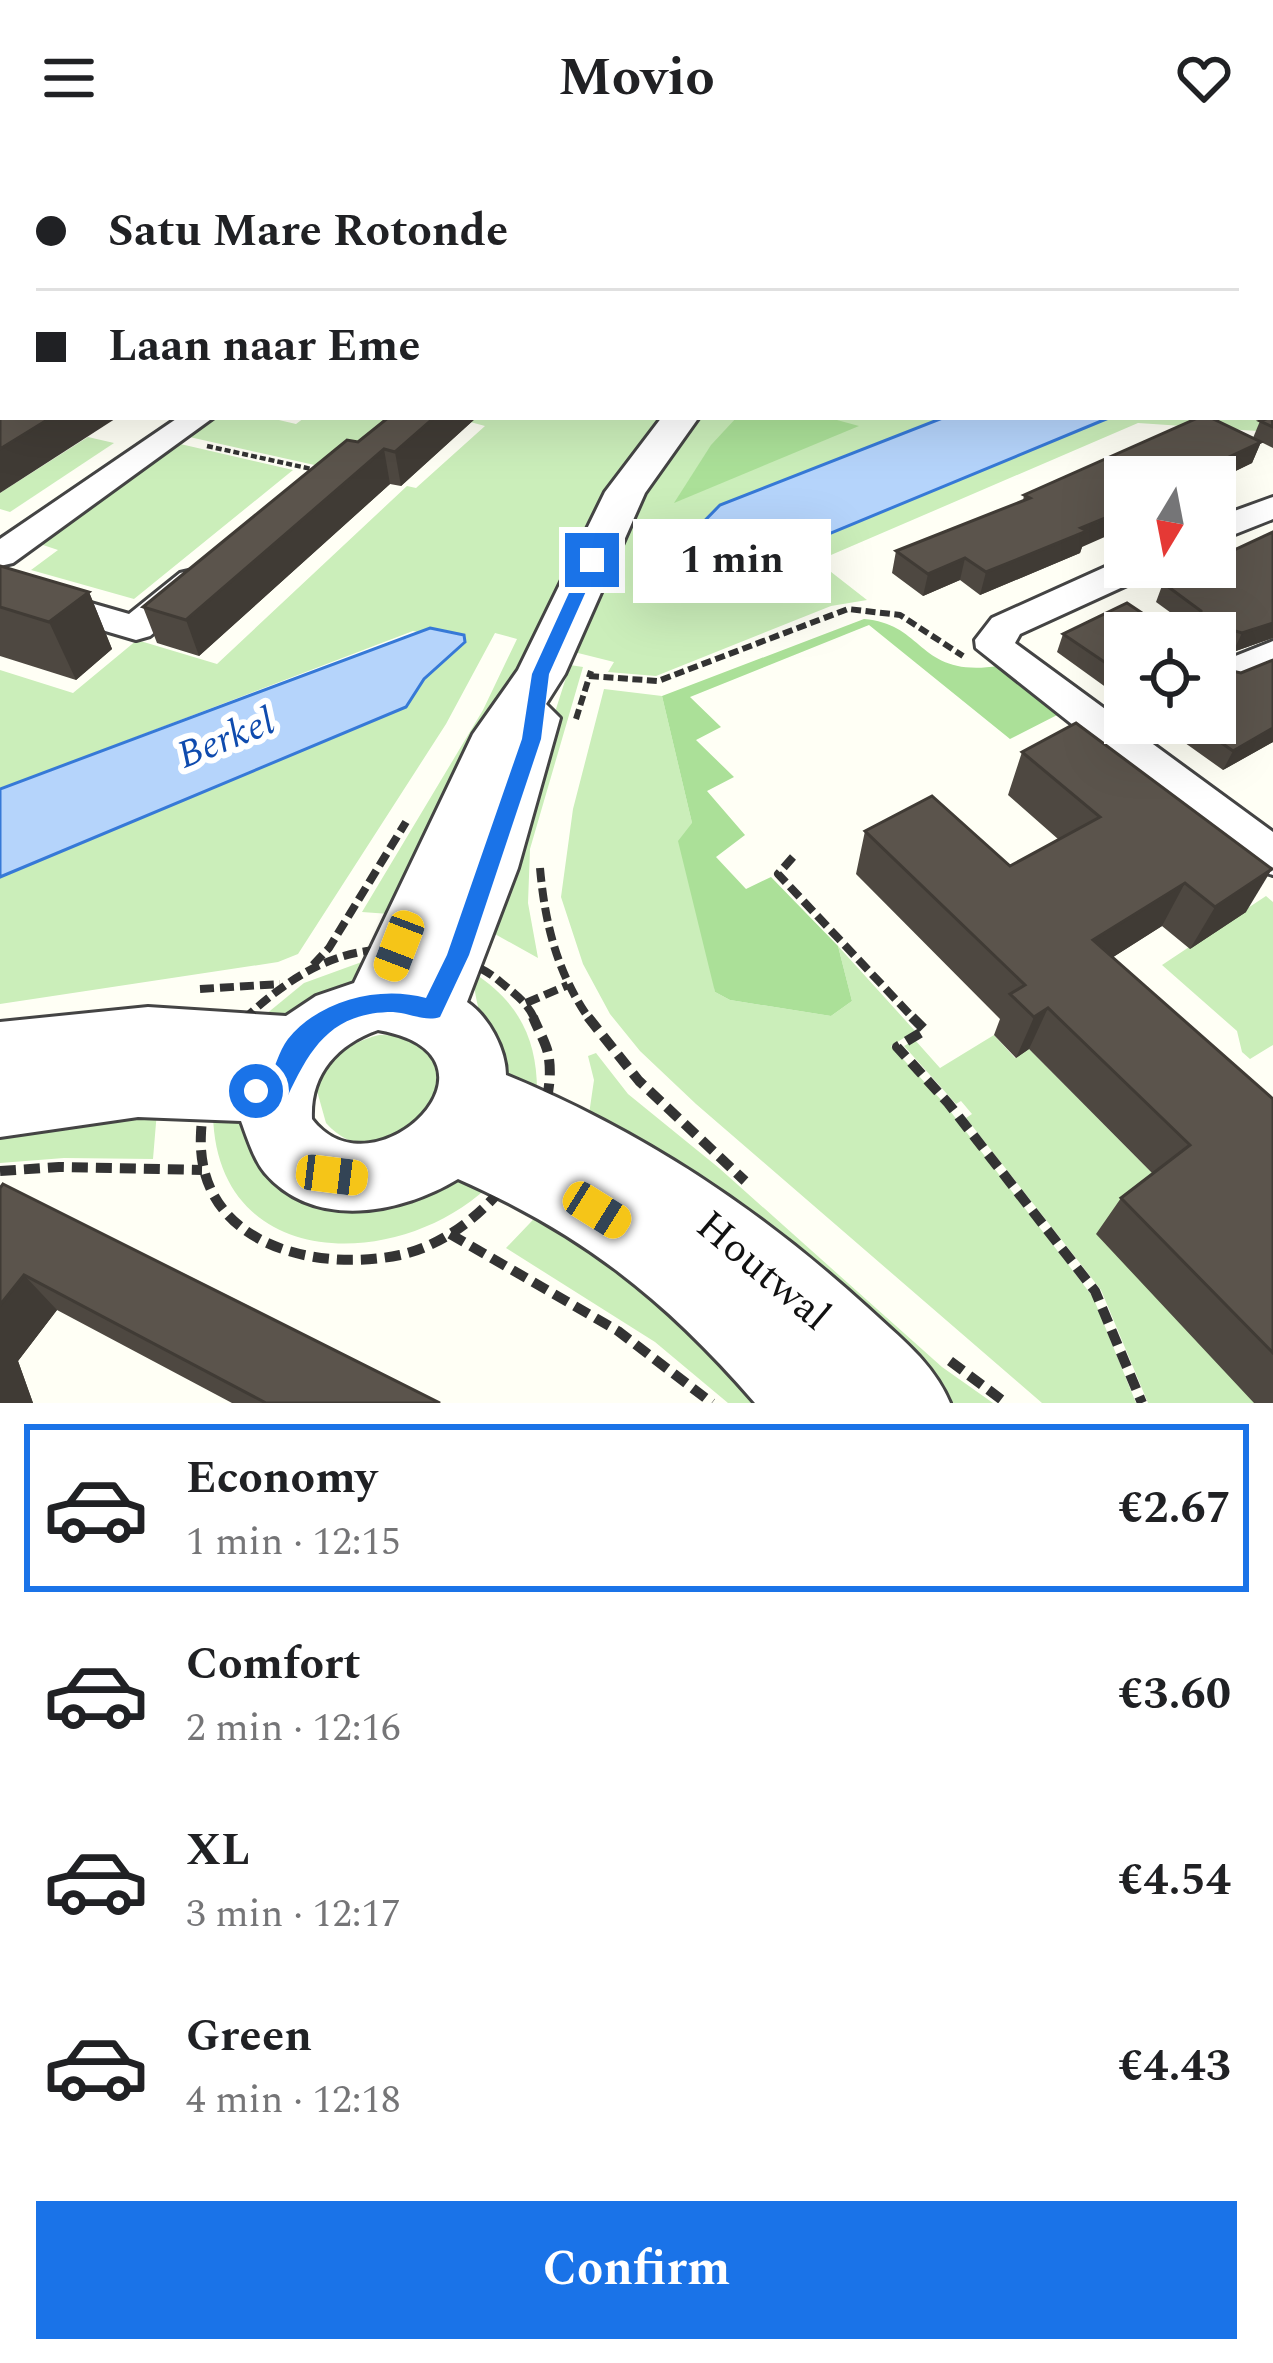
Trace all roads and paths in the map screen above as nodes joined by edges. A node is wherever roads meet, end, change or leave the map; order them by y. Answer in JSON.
{"nodes":[{"id":1,"x":679,"y":420,"type":"edge"},
{"id":2,"x":176,"y":424,"type":"edge"},
{"id":3,"x":316,"y":480,"type":"edge"},
{"id":4,"x":1273,"y":507,"type":"edge"},
{"id":5,"x":1236,"y":522,"type":"edge"},
{"id":6,"x":226,"y":554,"type":"edge"},
{"id":7,"x":0,"y":555,"type":"edge"},
{"id":8,"x":0,"y":588,"type":"edge"},
{"id":9,"x":1120,"y":588,"type":"edge"},
{"id":10,"x":1273,"y":654,"type":"edge"},
{"id":11,"x":1000,"y":655,"type":"junction"},
{"id":12,"x":1236,"y":672,"type":"edge"},
{"id":13,"x":565,"y":675,"type":"junction"},
{"id":14,"x":569,"y":742,"type":"dead end"},
{"id":15,"x":542,"y":851,"type":"dead end"},
{"id":16,"x":793,"y":857,"type":"dead end"},
{"id":17,"x":1273,"y":857,"type":"edge"},
{"id":18,"x":417,"y":978,"type":"junction"},
{"id":19,"x":526,"y":1003,"type":"junction"},
{"id":20,"x":0,"y":1051,"type":"edge"},
{"id":21,"x":216,"y":1059,"type":"junction"},
{"id":22,"x":286,"y":1071,"type":"junction"},
{"id":23,"x":0,"y":1105,"type":"edge"},
{"id":24,"x":461,"y":1117,"type":"junction"},
{"id":25,"x":533,"y":1147,"type":"junction"},
{"id":26,"x":203,"y":1170,"type":"junction"},
{"id":27,"x":0,"y":1172,"type":"edge"},
{"id":28,"x":450,"y":1234,"type":"junction"},
{"id":29,"x":712,"y":1403,"type":"edge"},
{"id":30,"x":810,"y":1403,"type":"edge"},
{"id":31,"x":908,"y":1403,"type":"edge"},
{"id":32,"x":1142,"y":1403,"type":"edge"}],
"edges":[{"from":1,"to":13,"type":"street"},
{"from":2,"to":3,"type":"path"},
{"from":2,"to":7,"type":"street"},
{"from":4,"to":5,"type":"street"},
{"from":6,"to":8,"type":"street"},
{"from":9,"to":11,"type":"street"},
{"from":10,"to":12,"type":"street"},
{"from":11,"to":13,"type":"path"},
{"from":11,"to":17,"type":"street"},
{"from":13,"to":14,"type":"path"},
{"from":13,"to":18,"type":"street"},
{"from":15,"to":19,"type":"path"},
{"from":16,"to":32,"type":"path"},
{"from":18,"to":19,"type":"path"},
{"from":18,"to":21,"type":"path"},
{"from":18,"to":22,"type":"street"},
{"from":18,"to":24,"type":"street"},
{"from":19,"to":25,"type":"path"},
{"from":20,"to":21,"type":"street"},
{"from":21,"to":22,"type":"street"},
{"from":21,"to":23,"type":"street"},
{"from":21,"to":26,"type":"path"},
{"from":22,"to":24,"type":"street"},
{"from":24,"to":25,"type":"street","name":"Houtwal"},
{"from":25,"to":28,"type":"path"},
{"from":25,"to":30,"type":"street","name":"Houtwal"},
{"from":25,"to":31,"type":"street","name":"Houtwal"},
{"from":26,"to":27,"type":"path"},
{"from":26,"to":28,"type":"path"},
{"from":28,"to":29,"type":"path"}]}
